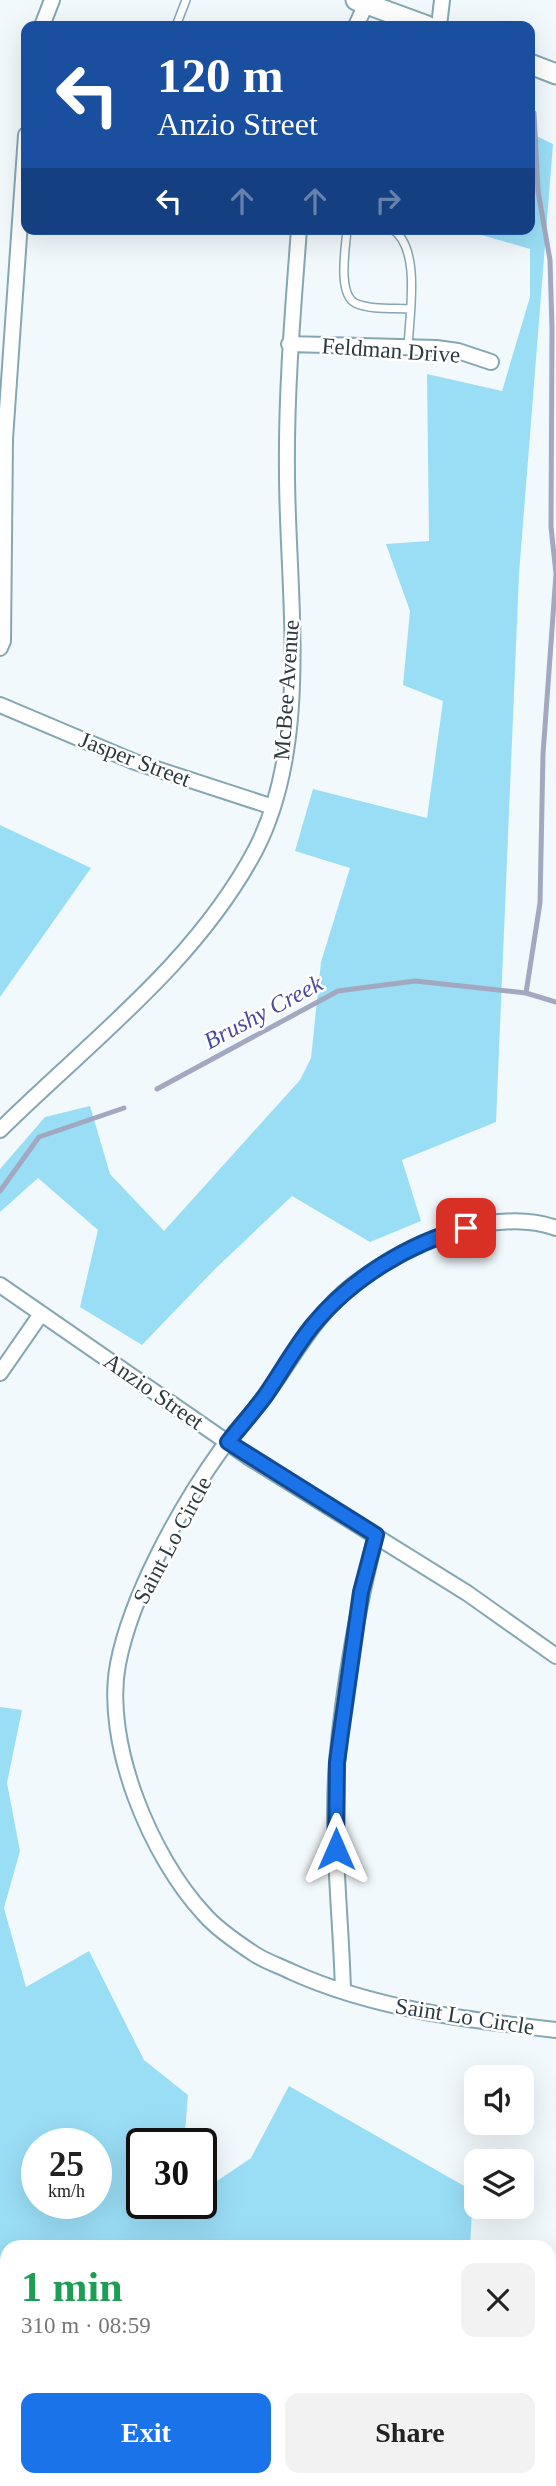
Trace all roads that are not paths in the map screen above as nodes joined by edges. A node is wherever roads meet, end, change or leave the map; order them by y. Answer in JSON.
{"nodes":[{"id":1,"x":51,"y":0,"type":"edge"},
{"id":2,"x":186,"y":0,"type":"edge"},
{"id":3,"x":442,"y":0,"type":"edge"},
{"id":4,"x":361,"y":2,"type":"edge"},
{"id":5,"x":43,"y":21,"type":"edge"},
{"id":6,"x":178,"y":21,"type":"edge"},
{"id":7,"x":357,"y":21,"type":"edge"},
{"id":8,"x":413,"y":21,"type":"edge"},
{"id":9,"x":440,"y":21,"type":"edge"},
{"id":10,"x":535,"y":66,"type":"edge"},
{"id":11,"x":556,"y":74,"type":"edge"},
{"id":12,"x":21,"y":207,"type":"edge"},
{"id":13,"x":298,"y":235,"type":"edge"},
{"id":14,"x":347,"y":235,"type":"edge"},
{"id":15,"x":398,"y":235,"type":"edge"},
{"id":16,"x":410,"y":309,"type":"junction"},
{"id":17,"x":289,"y":344,"type":"junction"},
{"id":18,"x":408,"y":348,"type":"junction"},
{"id":19,"x":491,"y":362,"type":"dead end"},
{"id":20,"x":0,"y":648,"type":"edge"},
{"id":21,"x":0,"y":705,"type":"edge"},
{"id":22,"x":273,"y":807,"type":"junction"},
{"id":23,"x":0,"y":1130,"type":"edge"},
{"id":24,"x":556,"y":1228,"type":"edge"},
{"id":25,"x":0,"y":1286,"type":"edge"},
{"id":26,"x":41,"y":1314,"type":"junction"},
{"id":27,"x":0,"y":1373,"type":"edge"},
{"id":28,"x":228,"y":1442,"type":"junction"},
{"id":29,"x":376,"y":1535,"type":"junction"},
{"id":30,"x":556,"y":1656,"type":"edge"},
{"id":31,"x":343,"y":1991,"type":"junction"},
{"id":32,"x":556,"y":2030,"type":"edge"}],
"edges":[{"from":1,"to":5,"type":"street"},
{"from":2,"to":6,"type":"lane"},
{"from":3,"to":9,"type":"street"},
{"from":4,"to":7,"type":"street"},
{"from":4,"to":8,"type":"main road"},
{"from":10,"to":11,"type":"main road"},
{"from":12,"to":20,"type":"street"},
{"from":13,"to":17,"type":"street","name":"McBee Avenue"},
{"from":14,"to":16,"type":"lane"},
{"from":15,"to":16,"type":"lane"},
{"from":16,"to":18,"type":"lane"},
{"from":17,"to":18,"type":"street","name":"Feldman Drive"},
{"from":17,"to":22,"type":"street","name":"McBee Avenue"},
{"from":18,"to":19,"type":"street","name":"Feldman Drive"},
{"from":21,"to":22,"type":"street","name":"Jasper Street"},
{"from":22,"to":23,"type":"street","name":"McBee Avenue"},
{"from":24,"to":28,"type":"street","name":"Saint Lo Circle"},
{"from":25,"to":26,"type":"street","name":"Anzio Street"},
{"from":26,"to":27,"type":"street"},
{"from":26,"to":28,"type":"street","name":"Anzio Street"},
{"from":28,"to":29,"type":"street","name":"Anzio Street"},
{"from":28,"to":31,"type":"street","name":"Saint Lo Circle"},
{"from":29,"to":30,"type":"street","name":"Anzio Street"},
{"from":29,"to":31,"type":"street"},
{"from":31,"to":32,"type":"street","name":"Saint Lo Circle"}]}
